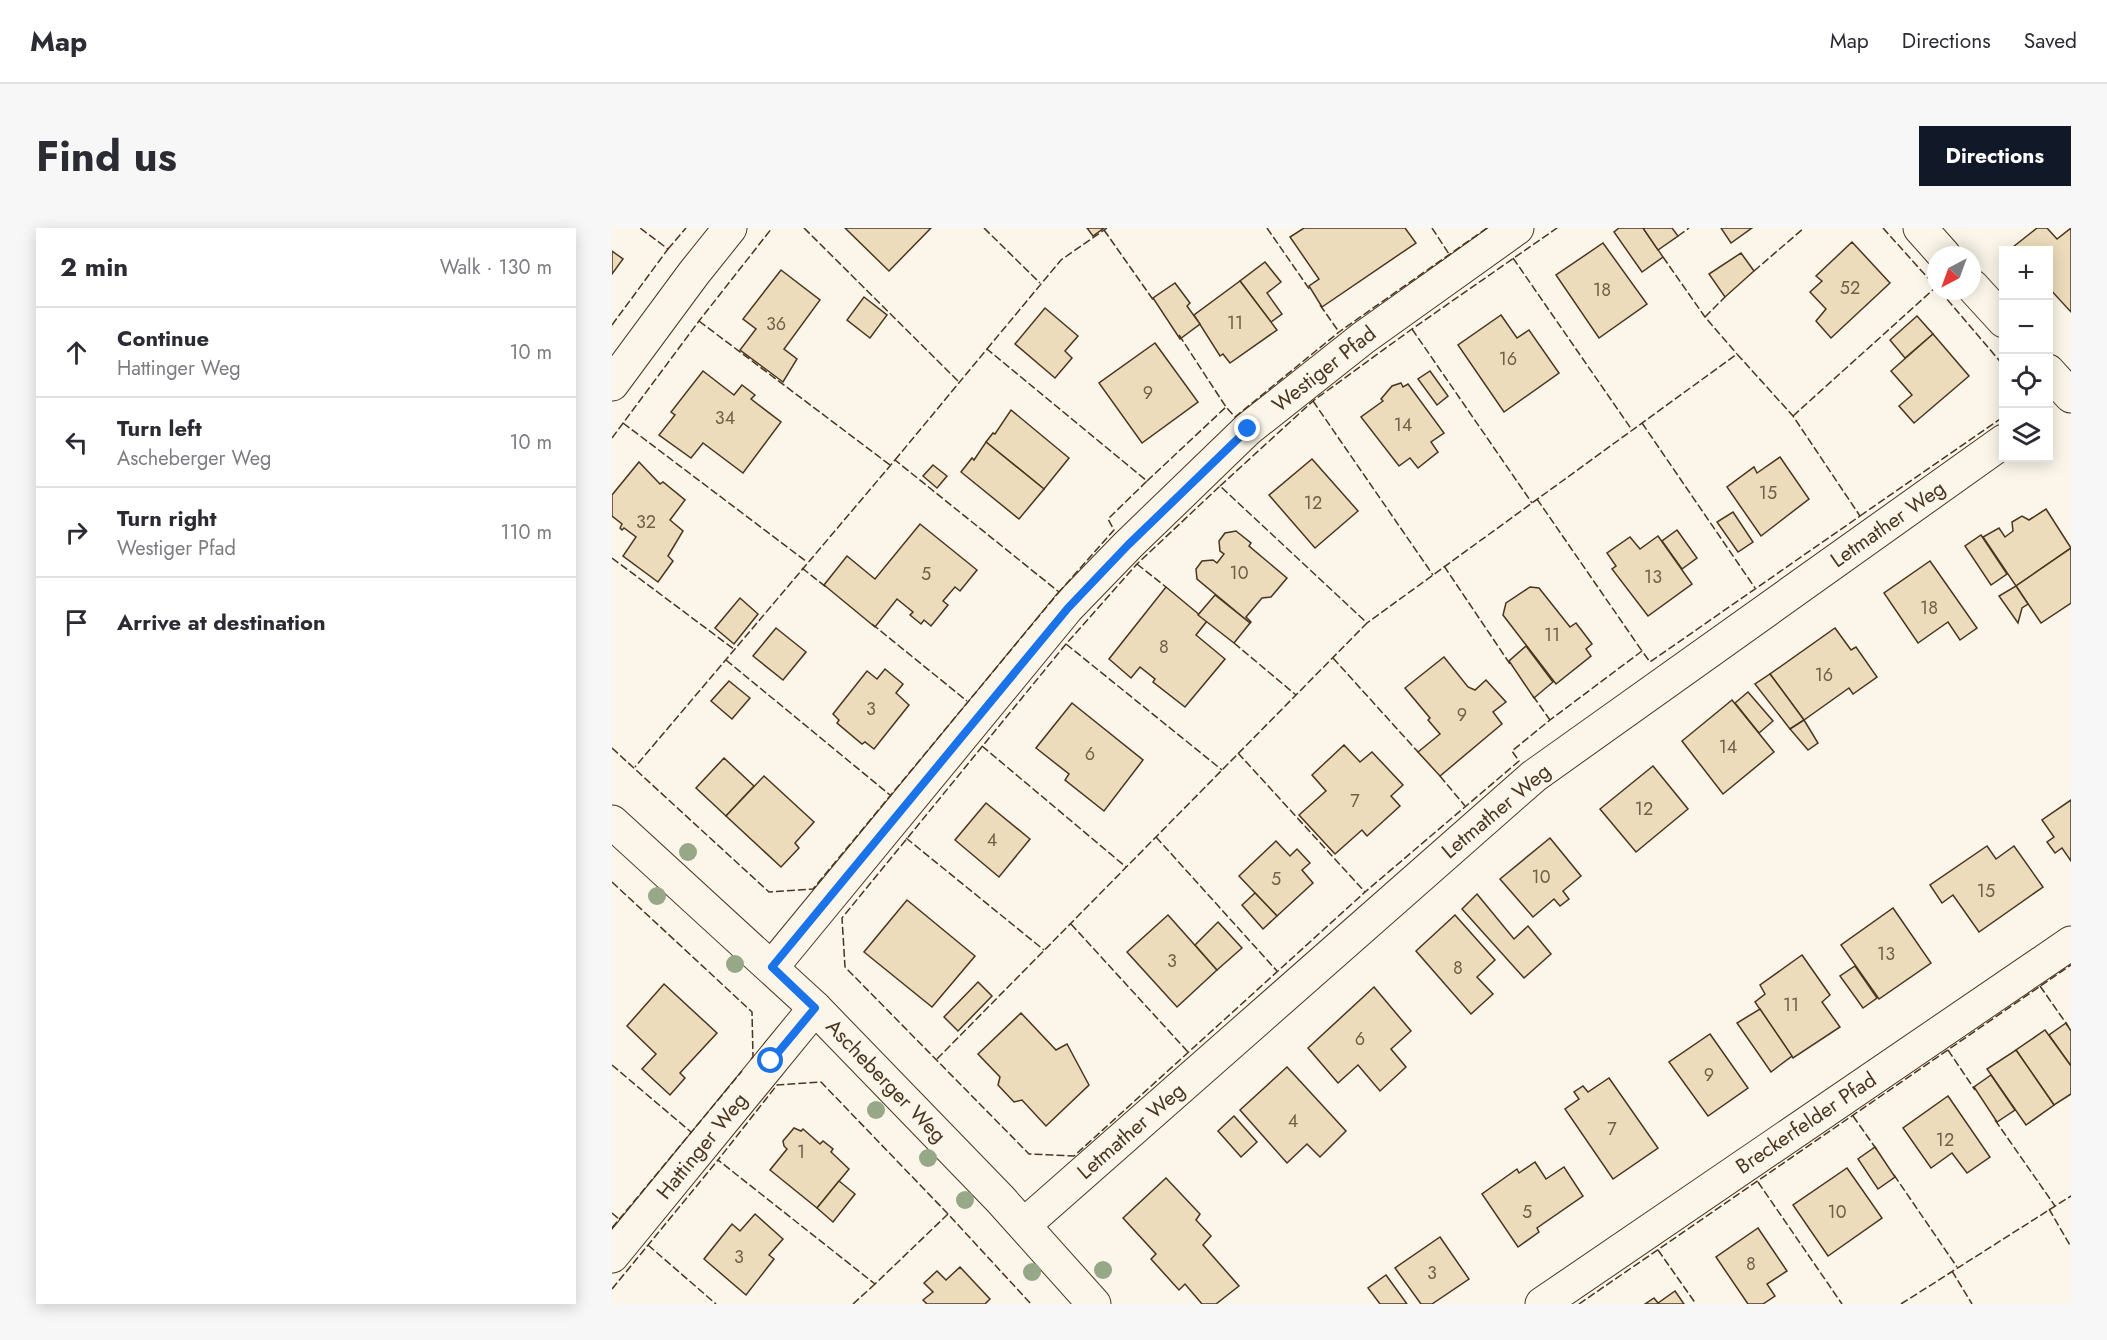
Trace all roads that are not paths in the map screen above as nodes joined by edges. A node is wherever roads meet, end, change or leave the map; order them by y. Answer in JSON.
{"nodes":[{"id":1,"x":730,"y":228,"type":"edge"},
{"id":2,"x":1517,"y":228,"type":"edge"},
{"id":3,"x":1920,"y":228,"type":"edge"},
{"id":4,"x":1936,"y":246,"type":"edge"},
{"id":5,"x":1981,"y":296,"type":"edge"},
{"id":6,"x":1999,"y":316,"type":"edge"},
{"id":7,"x":612,"y":384,"type":"edge"},
{"id":8,"x":1999,"y":445,"type":"edge"},
{"id":9,"x":612,"y":822,"type":"edge"},
{"id":10,"x":2071,"y":943,"type":"edge"},
{"id":11,"x":772,"y":967,"type":"junction"},
{"id":12,"x":815,"y":1008,"type":"junction"},
{"id":13,"x":1024,"y":1225,"type":"junction"},
{"id":14,"x":612,"y":1256,"type":"edge"},
{"id":15,"x":1094,"y":1304,"type":"edge"},
{"id":16,"x":1542,"y":1304,"type":"edge"}],
"edges":[{"from":1,"to":7,"type":"street"},
{"from":2,"to":11,"type":"street","name":"Westiger Pfad"},
{"from":3,"to":4,"type":"street"},
{"from":5,"to":6,"type":"street"},
{"from":8,"to":13,"type":"street","name":"Letmather Weg"},
{"from":9,"to":11,"type":"street","name":"Ascheberger Weg"},
{"from":10,"to":16,"type":"street","name":"Breckerfelder Pfad"},
{"from":11,"to":12,"type":"street","name":"Ascheberger Weg"},
{"from":12,"to":13,"type":"street","name":"Ascheberger Weg"},
{"from":12,"to":14,"type":"street","name":"Hattinger Weg"},
{"from":13,"to":15,"type":"street","name":"Ascheberger Weg"}]}
